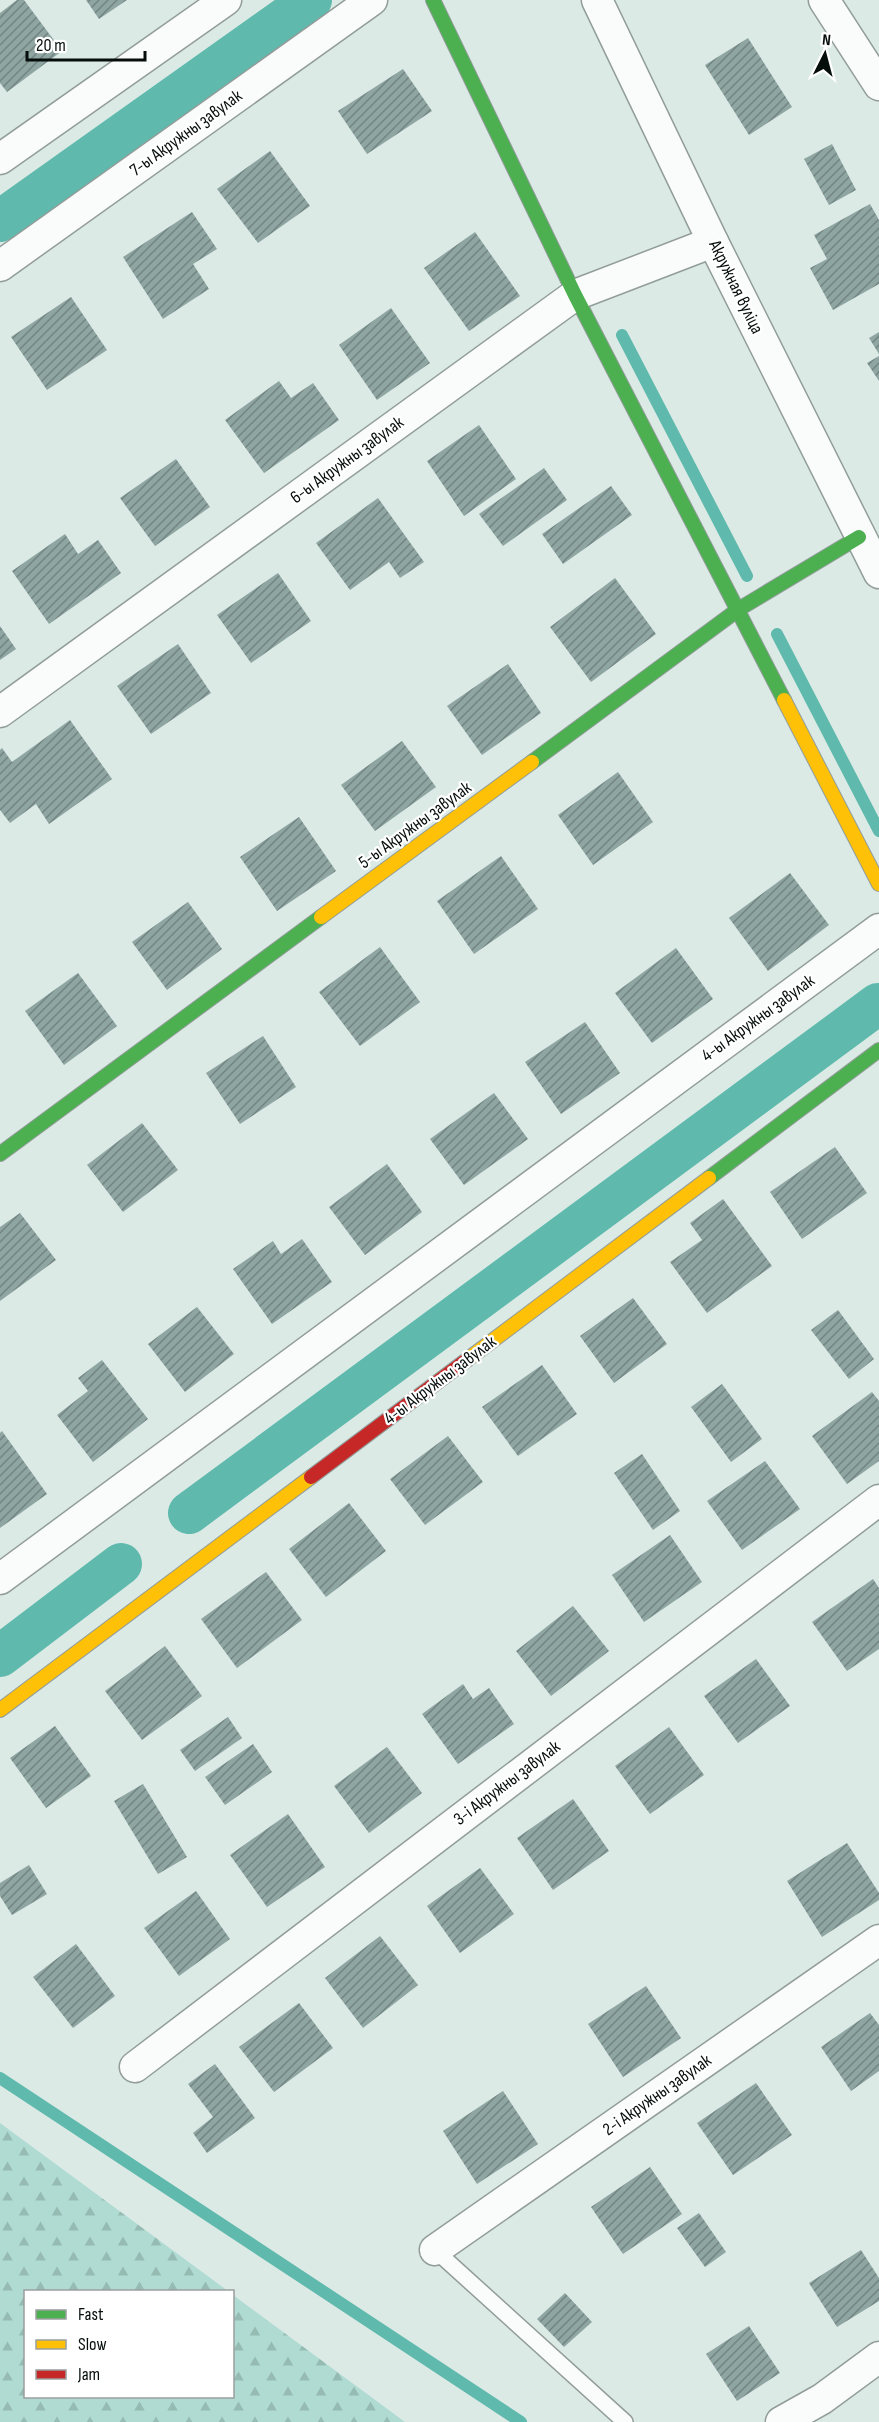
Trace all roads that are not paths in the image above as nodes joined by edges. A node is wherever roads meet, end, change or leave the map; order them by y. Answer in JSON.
{"nodes":[{"id":1,"x":226,"y":0,"type":"edge"},
{"id":2,"x":372,"y":0,"type":"edge"},
{"id":3,"x":433,"y":0,"type":"edge"},
{"id":4,"x":597,"y":0,"type":"edge"},
{"id":5,"x":824,"y":0,"type":"edge"},
{"id":6,"x":879,"y":85,"type":"edge"},
{"id":7,"x":0,"y":159,"type":"edge"},
{"id":8,"x":713,"y":242,"type":"junction"},
{"id":9,"x":0,"y":266,"type":"edge"},
{"id":10,"x":575,"y":295,"type":"junction"},
{"id":11,"x":860,"y":537,"type":"junction"},
{"id":12,"x":879,"y":573,"type":"edge"},
{"id":13,"x":739,"y":609,"type":"junction"},
{"id":14,"x":0,"y":712,"type":"edge"},
{"id":15,"x":879,"y":884,"type":"edge"},
{"id":16,"x":879,"y":928,"type":"edge"},
{"id":17,"x":879,"y":1050,"type":"edge"},
{"id":18,"x":0,"y":1154,"type":"edge"},
{"id":19,"x":879,"y":1500,"type":"edge"},
{"id":20,"x":0,"y":1579,"type":"edge"},
{"id":21,"x":0,"y":1710,"type":"edge"},
{"id":22,"x":879,"y":1940,"type":"edge"},
{"id":23,"x":135,"y":2067,"type":"dead end"},
{"id":24,"x":435,"y":2250,"type":"joint"},
{"id":25,"x":879,"y":2357,"type":"edge"},
{"id":26,"x":625,"y":2422,"type":"edge"},
{"id":27,"x":781,"y":2422,"type":"edge"}],
"edges":[{"from":1,"to":7,"type":"street"},
{"from":2,"to":9,"type":"street","name":"7-ы Акружны завулак"},
{"from":3,"to":10,"type":"street"},
{"from":4,"to":8,"type":"street","name":"Акружная вуліца"},
{"from":5,"to":6,"type":"street"},
{"from":8,"to":10,"type":"street","name":"6-ы Акружны завулак"},
{"from":8,"to":11,"type":"street","name":"Акружная вуліца"},
{"from":10,"to":13,"type":"street"},
{"from":10,"to":14,"type":"street","name":"6-ы Акружны завулак"},
{"from":11,"to":12,"type":"street","name":"Акружная вуліца"},
{"from":11,"to":13,"type":"street","name":"5-ы Акружны завулак"},
{"from":13,"to":15,"type":"street"},
{"from":13,"to":18,"type":"street","name":"5-ы Акружны завулак"},
{"from":16,"to":20,"type":"street","name":"4-ы Акружны завулак"},
{"from":17,"to":21,"type":"street","name":"4-ы Акружны завулак"},
{"from":19,"to":23,"type":"street","name":"3-і Акружны завулак"},
{"from":22,"to":24,"type":"street","name":"2-і Акружны завулак"},
{"from":24,"to":26,"type":"lane"},
{"from":25,"to":27,"type":"street"}]}
